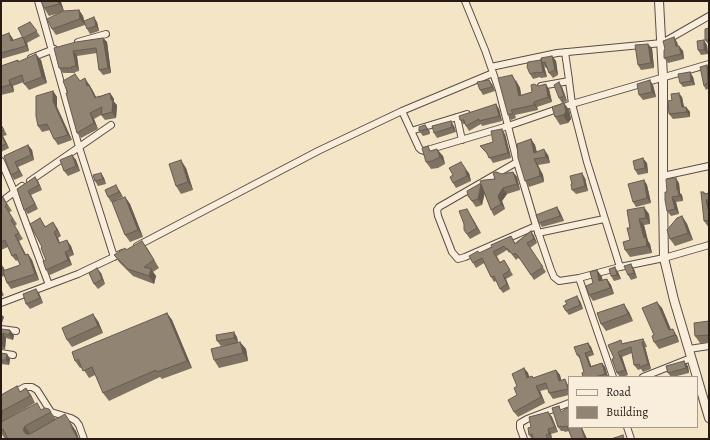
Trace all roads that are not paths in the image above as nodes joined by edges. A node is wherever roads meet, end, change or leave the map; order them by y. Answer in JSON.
{"nodes":[{"id":1,"x":38,"y":1,"type":"edge"},
{"id":2,"x":466,"y":1,"type":"edge"},
{"id":3,"x":659,"y":1,"type":"edge"},
{"id":4,"x":709,"y":16,"type":"edge"},
{"id":5,"x":106,"y":34,"type":"dead end"},
{"id":6,"x":662,"y":43,"type":"junction"},
{"id":7,"x":74,"y":44,"type":"edge"},
{"id":8,"x":59,"y":48,"type":"edge"},
{"id":9,"x":52,"y":50,"type":"junction"},
{"id":10,"x":565,"y":52,"type":"junction"},
{"id":11,"x":23,"y":61,"type":"edge"},
{"id":12,"x":709,"y":64,"type":"edge"},
{"id":13,"x":492,"y":70,"type":"junction"},
{"id":14,"x":663,"y":77,"type":"junction"},
{"id":15,"x":569,"y":80,"type":"junction"},
{"id":16,"x":541,"y":86,"type":"edge"},
{"id":17,"x":502,"y":103,"type":"junction"},
{"id":18,"x":572,"y":104,"type":"junction"},
{"id":19,"x":495,"y":106,"type":"edge"},
{"id":20,"x":402,"y":111,"type":"junction"},
{"id":21,"x":472,"y":113,"type":"edge"},
{"id":22,"x":457,"y":117,"type":"junction"},
{"id":23,"x":111,"y":125,"type":"dead end"},
{"id":24,"x":508,"y":126,"type":"junction"},
{"id":25,"x":411,"y":131,"type":"junction"},
{"id":26,"x":462,"y":140,"type":"junction"},
{"id":27,"x":79,"y":147,"type":"junction"},
{"id":28,"x":1,"y":161,"type":"edge"},
{"id":29,"x":517,"y":162,"type":"junction"},
{"id":30,"x":709,"y":166,"type":"edge"},
{"id":31,"x":663,"y":176,"type":"junction"},
{"id":32,"x":14,"y":191,"type":"junction"},
{"id":33,"x":1,"y":202,"type":"edge"},
{"id":34,"x":604,"y":219,"type":"junction"},
{"id":35,"x":536,"y":226,"type":"junction"},
{"id":36,"x":538,"y":233,"type":"junction"},
{"id":37,"x":709,"y":245,"type":"edge"},
{"id":38,"x":114,"y":257,"type":"junction"},
{"id":39,"x":664,"y":258,"type":"junction"},
{"id":40,"x":620,"y":267,"type":"junction"},
{"id":41,"x":579,"y":278,"type":"junction"},
{"id":42,"x":49,"y":285,"type":"junction"},
{"id":43,"x":1,"y":302,"type":"edge"},
{"id":44,"x":1,"y":329,"type":"edge"},
{"id":45,"x":16,"y":331,"type":"dead end"},
{"id":46,"x":709,"y":346,"type":"edge"},
{"id":47,"x":689,"y":349,"type":"junction"},
{"id":48,"x":1,"y":353,"type":"edge"},
{"id":49,"x":13,"y":354,"type":"dead end"},
{"id":50,"x":691,"y":358,"type":"junction"},
{"id":51,"x":613,"y":376,"type":"edge"},
{"id":52,"x":646,"y":376,"type":"edge"},
{"id":53,"x":697,"y":376,"type":"edge"},
{"id":54,"x":698,"y":380,"type":"edge"},
{"id":55,"x":1,"y":400,"type":"edge"},
{"id":56,"x":568,"y":403,"type":"edge"},
{"id":57,"x":46,"y":406,"type":"junction"},
{"id":58,"x":40,"y":409,"type":"edge"},
{"id":59,"x":709,"y":418,"type":"edge"},
{"id":60,"x":627,"y":428,"type":"edge"},
{"id":61,"x":84,"y":439,"type":"edge"},
{"id":62,"x":524,"y":439,"type":"edge"},
{"id":63,"x":631,"y":439,"type":"edge"}],
"edges":[{"from":1,"to":9,"type":"street"},
{"from":2,"to":13,"type":"street"},
{"from":3,"to":6,"type":"street"},
{"from":4,"to":6,"type":"street"},
{"from":5,"to":7,"type":"street"},
{"from":6,"to":10,"type":"street"},
{"from":6,"to":14,"type":"street"},
{"from":8,"to":9,"type":"street"},
{"from":9,"to":11,"type":"street"},
{"from":9,"to":27,"type":"street"},
{"from":10,"to":13,"type":"street"},
{"from":10,"to":15,"type":"street"},
{"from":12,"to":14,"type":"street"},
{"from":13,"to":17,"type":"street"},
{"from":13,"to":20,"type":"street"},
{"from":14,"to":18,"type":"street"},
{"from":14,"to":31,"type":"street"},
{"from":15,"to":16,"type":"street"},
{"from":15,"to":18,"type":"street"},
{"from":17,"to":19,"type":"street"},
{"from":17,"to":24,"type":"street"},
{"from":18,"to":24,"type":"street"},
{"from":18,"to":34,"type":"street"},
{"from":20,"to":25,"type":"street"},
{"from":20,"to":38,"type":"street"},
{"from":21,"to":22,"type":"street"},
{"from":22,"to":25,"type":"street"},
{"from":22,"to":26,"type":"street"},
{"from":23,"to":27,"type":"street"},
{"from":24,"to":26,"type":"street"},
{"from":24,"to":29,"type":"street"},
{"from":25,"to":26,"type":"street"},
{"from":27,"to":32,"type":"street"},
{"from":27,"to":38,"type":"street"},
{"from":28,"to":32,"type":"street"},
{"from":29,"to":35,"type":"street"},
{"from":29,"to":35,"type":"street"},
{"from":30,"to":31,"type":"street"},
{"from":31,"to":39,"type":"street"},
{"from":32,"to":33,"type":"street"},
{"from":32,"to":42,"type":"street"},
{"from":34,"to":36,"type":"street"},
{"from":34,"to":40,"type":"street"},
{"from":35,"to":36,"type":"street"},
{"from":36,"to":41,"type":"street"},
{"from":37,"to":39,"type":"street"},
{"from":38,"to":42,"type":"street"},
{"from":39,"to":40,"type":"street"},
{"from":39,"to":47,"type":"street"},
{"from":40,"to":41,"type":"street"},
{"from":41,"to":51,"type":"street"},
{"from":42,"to":43,"type":"street"},
{"from":44,"to":45,"type":"street"},
{"from":46,"to":47,"type":"street"},
{"from":47,"to":50,"type":"street"},
{"from":48,"to":49,"type":"street"},
{"from":50,"to":52,"type":"street"},
{"from":50,"to":53,"type":"street"},
{"from":54,"to":59,"type":"street"},
{"from":55,"to":57,"type":"street"},
{"from":56,"to":62,"type":"street"},
{"from":57,"to":58,"type":"street"},
{"from":57,"to":61,"type":"street"},
{"from":60,"to":63,"type":"street"}]}
